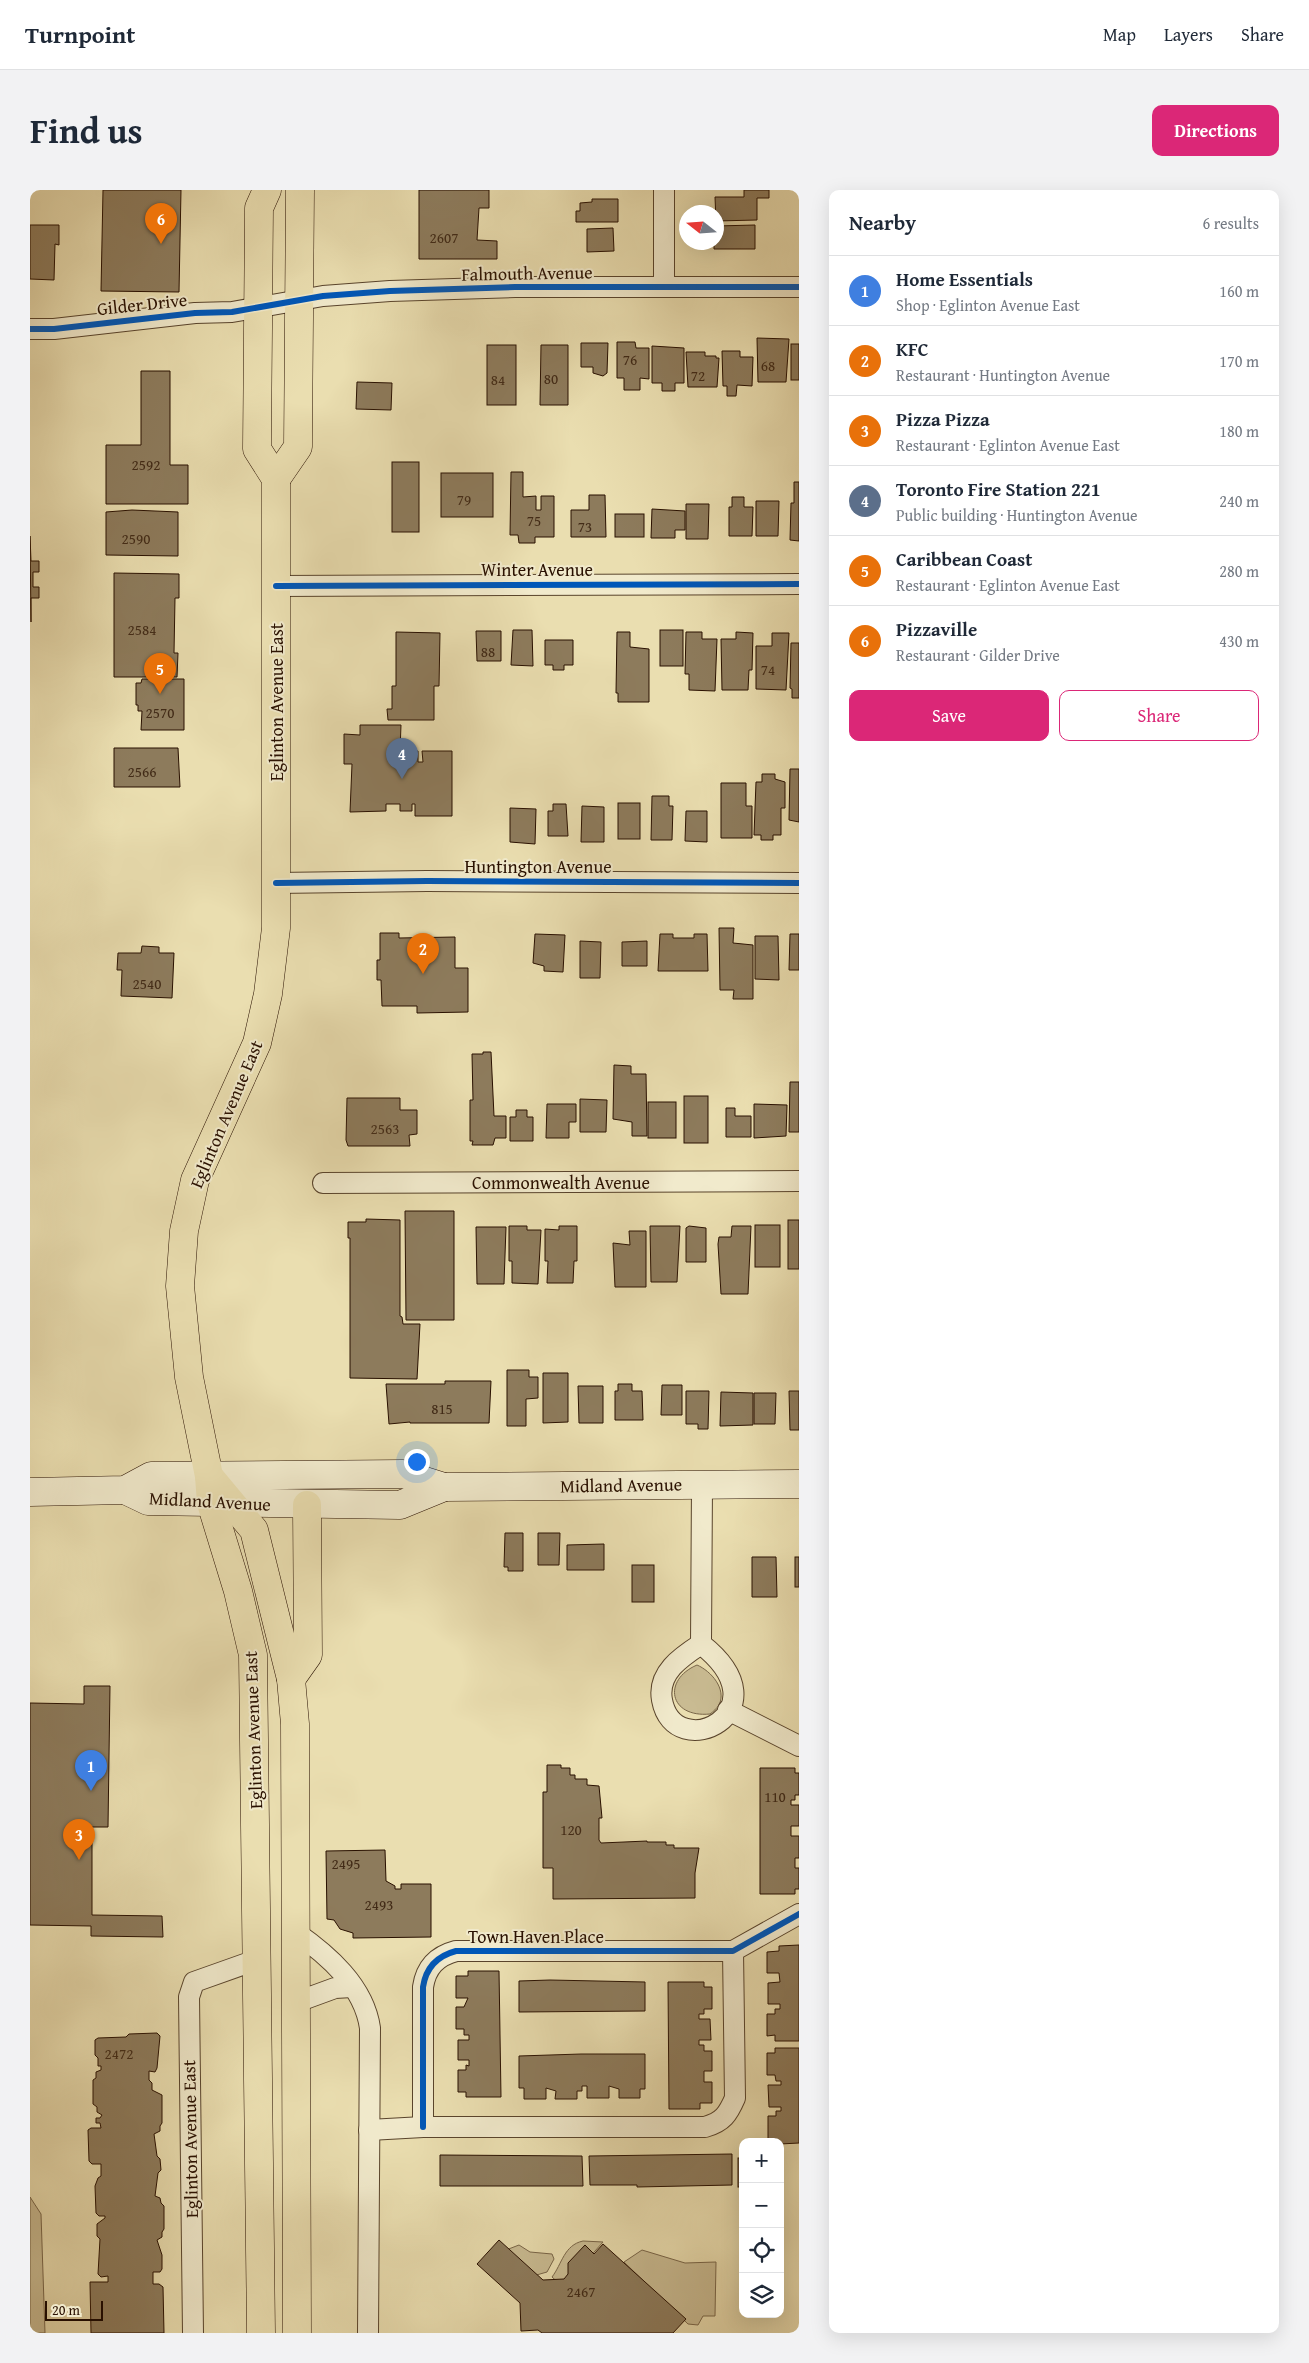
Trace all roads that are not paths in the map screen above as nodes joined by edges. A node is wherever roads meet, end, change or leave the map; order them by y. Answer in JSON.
{"nodes":[{"id":1,"x":267,"y":190,"type":"edge"},
{"id":2,"x":300,"y":190,"type":"edge"},
{"id":3,"x":664,"y":190,"type":"edge"},
{"id":4,"x":664,"y":287,"type":"junction"},
{"id":5,"x":799,"y":287,"type":"edge"},
{"id":6,"x":299,"y":301,"type":"junction"},
{"id":7,"x":257,"y":307,"type":"junction"},
{"id":8,"x":30,"y":329,"type":"edge"},
{"id":9,"x":276,"y":480,"type":"junction"},
{"id":10,"x":799,"y":584,"type":"edge"},
{"id":11,"x":276,"y":586,"type":"junction"},
{"id":12,"x":276,"y":883,"type":"junction"},
{"id":13,"x":799,"y":883,"type":"edge"},
{"id":14,"x":799,"y":1180,"type":"edge"},
{"id":15,"x":323,"y":1183,"type":"dead end"},
{"id":16,"x":209,"y":1476,"type":"junction"},
{"id":17,"x":702,"y":1484,"type":"junction"},
{"id":18,"x":799,"y":1484,"type":"edge"},
{"id":19,"x":444,"y":1487,"type":"junction"},
{"id":20,"x":125,"y":1490,"type":"junction"},
{"id":21,"x":30,"y":1492,"type":"edge"},
{"id":22,"x":221,"y":1503,"type":"junction"},
{"id":23,"x":307,"y":1505,"type":"junction"},
{"id":24,"x":701,"y":1644,"type":"junction"},
{"id":25,"x":291,"y":1679,"type":"junction"},
{"id":26,"x":728,"y":1710,"type":"junction"},
{"id":27,"x":799,"y":1746,"type":"edge"},
{"id":28,"x":799,"y":1914,"type":"edge"},
{"id":29,"x":295,"y":1932,"type":"junction"},
{"id":30,"x":733,"y":1951,"type":"junction"},
{"id":31,"x":256,"y":1960,"type":"junction"},
{"id":32,"x":352,"y":1987,"type":"junction"},
{"id":33,"x":294,"y":2003,"type":"junction"},
{"id":34,"x":423,"y":2127,"type":"junction"},
{"id":35,"x":369,"y":2130,"type":"junction"},
{"id":36,"x":193,"y":2333,"type":"edge"},
{"id":37,"x":261,"y":2333,"type":"edge"},
{"id":38,"x":297,"y":2333,"type":"edge"},
{"id":39,"x":368,"y":2333,"type":"edge"}],
"edges":[{"from":1,"to":7,"type":"main road"},
{"from":2,"to":6,"type":"main road"},
{"from":3,"to":4,"type":"street"},
{"from":4,"to":5,"type":"street","name":"Falmouth Avenue"},
{"from":4,"to":6,"type":"street","name":"Falmouth Avenue"},
{"from":6,"to":7,"type":"street","name":"Falmouth Avenue"},
{"from":6,"to":9,"type":"main road"},
{"from":7,"to":8,"type":"street","name":"Gilder Drive"},
{"from":7,"to":9,"type":"main road"},
{"from":9,"to":11,"type":"main road","name":"Eglinton Avenue East"},
{"from":10,"to":11,"type":"street","name":"Winter Avenue"},
{"from":11,"to":12,"type":"main road","name":"Eglinton Avenue East"},
{"from":12,"to":13,"type":"street","name":"Huntington Avenue"},
{"from":12,"to":16,"type":"main road","name":"Eglinton Avenue East"},
{"from":14,"to":15,"type":"street","name":"Commonwealth Avenue"},
{"from":16,"to":19,"type":"main road","name":"Midland Avenue"},
{"from":16,"to":20,"type":"main road","name":"Midland Avenue"},
{"from":16,"to":22,"type":"main road","name":"Eglinton Avenue East"},
{"from":17,"to":18,"type":"main road","name":"Midland Avenue"},
{"from":17,"to":19,"type":"main road","name":"Midland Avenue"},
{"from":17,"to":24,"type":"street"},
{"from":19,"to":23,"type":"main road","name":"Midland Avenue"},
{"from":20,"to":21,"type":"main road","name":"Midland Avenue"},
{"from":20,"to":22,"type":"main road","name":"Midland Avenue"},
{"from":22,"to":23,"type":"main road","name":"Midland Avenue"},
{"from":22,"to":25,"type":"main road","name":"Eglinton Avenue East"},
{"from":22,"to":31,"type":"main road","name":"Eglinton Avenue East"},
{"from":23,"to":25,"type":"main road"},
{"from":24,"to":26,"type":"street"},
{"from":24,"to":26,"type":"street"},
{"from":25,"to":29,"type":"main road","name":"Eglinton Avenue East"},
{"from":26,"to":27,"type":"street"},
{"from":28,"to":30,"type":"street","name":"Town Haven Place"},
{"from":29,"to":32,"type":"street"},
{"from":29,"to":33,"type":"main road","name":"Eglinton Avenue East"},
{"from":30,"to":34,"type":"street","name":"Town Haven Place"},
{"from":30,"to":34,"type":"street"},
{"from":31,"to":36,"type":"street","name":"Eglinton Avenue East"},
{"from":31,"to":37,"type":"main road","name":"Eglinton Avenue East"},
{"from":32,"to":33,"type":"street"},
{"from":32,"to":35,"type":"street"},
{"from":33,"to":38,"type":"main road","name":"Eglinton Avenue East"},
{"from":34,"to":35,"type":"street"},
{"from":35,"to":39,"type":"street"}]}
